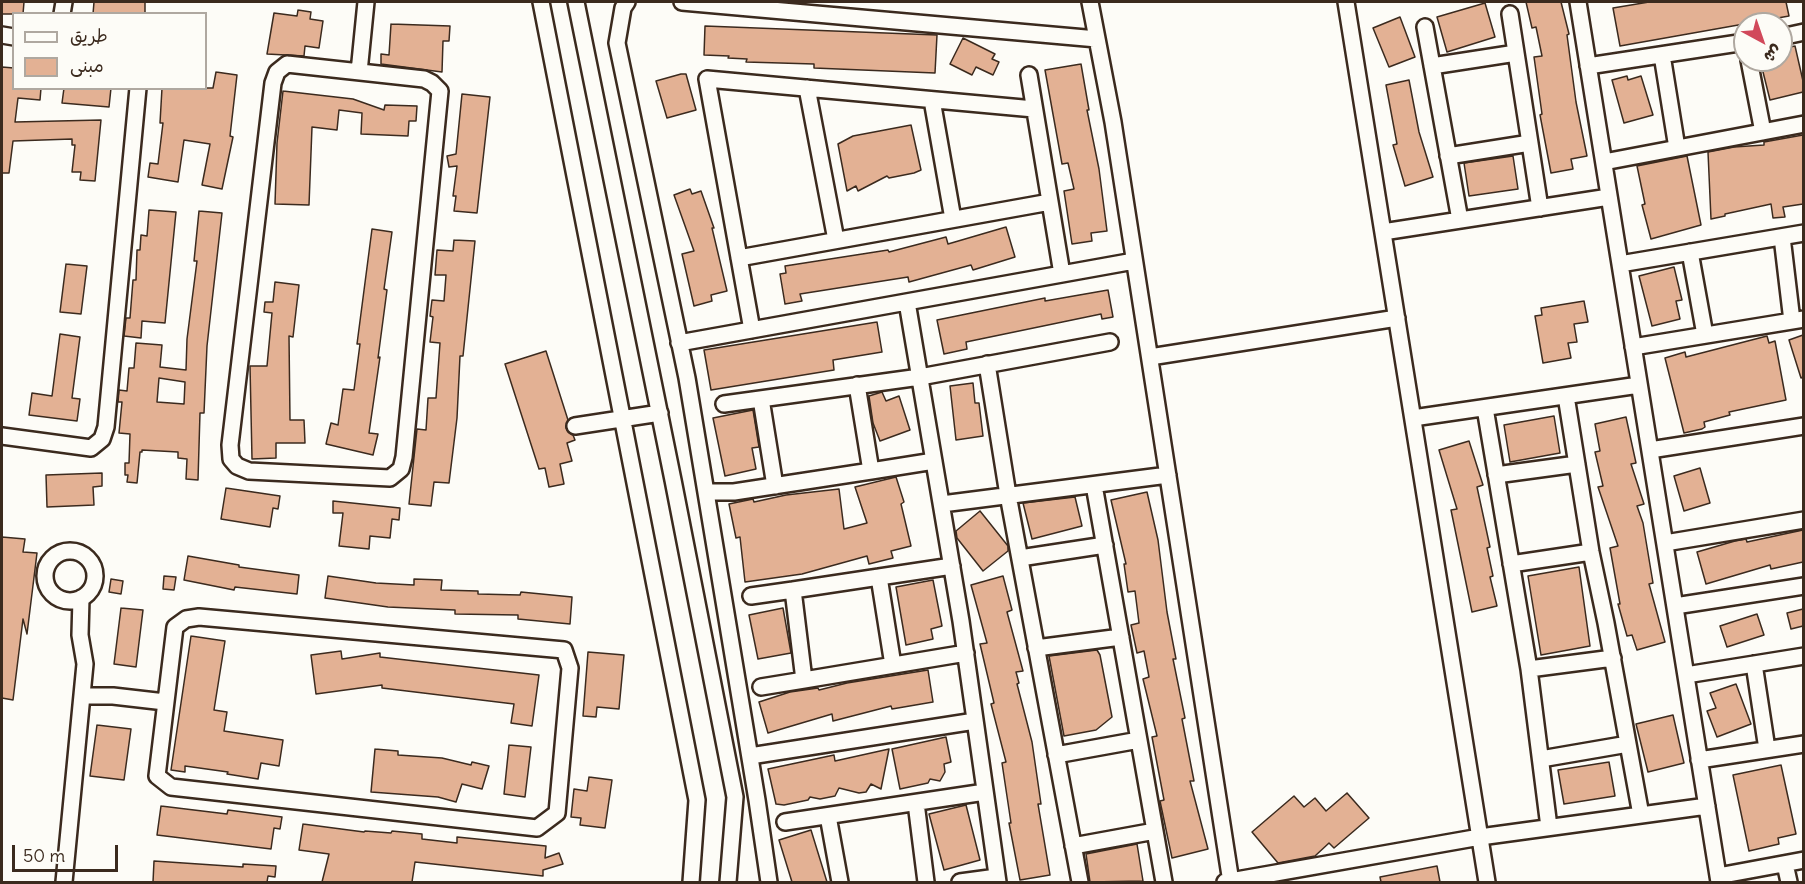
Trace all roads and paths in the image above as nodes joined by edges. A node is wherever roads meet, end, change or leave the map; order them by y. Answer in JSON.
{"nodes":[{"id":1,"x":366,"y":2,"type":"edge"},
{"id":2,"x":541,"y":2,"type":"edge"},
{"id":3,"x":576,"y":2,"type":"edge"},
{"id":4,"x":627,"y":2,"type":"edge"},
{"id":5,"x":682,"y":2,"type":"edge"},
{"id":6,"x":1090,"y":2,"type":"edge"},
{"id":7,"x":1346,"y":2,"type":"edge"},
{"id":8,"x":1578,"y":2,"type":"edge"},
{"id":9,"x":811,"y":7,"type":"edge"},
{"id":10,"x":1510,"y":14,"type":"dead end"},
{"id":11,"x":1425,"y":27,"type":"dead end"},
{"id":12,"x":1097,"y":39,"type":"junction"},
{"id":13,"x":1733,"y":44,"type":"edge"},
{"id":14,"x":1516,"y":53,"type":"junction"},
{"id":15,"x":1662,"y":55,"type":"junction"},
{"id":16,"x":1432,"y":66,"type":"junction"},
{"id":17,"x":1588,"y":66,"type":"junction"},
{"id":18,"x":359,"y":72,"type":"junction"},
{"id":19,"x":1751,"y":72,"type":"edge"},
{"id":20,"x":1029,"y":75,"type":"dead end"},
{"id":21,"x":807,"y":88,"type":"junction"},
{"id":22,"x":138,"y":90,"type":"edge"},
{"id":23,"x":932,"y":100,"type":"junction"},
{"id":24,"x":1034,"y":110,"type":"junction"},
{"id":25,"x":1803,"y":124,"type":"edge"},
{"id":26,"x":1763,"y":132,"type":"junction"},
{"id":27,"x":1530,"y":143,"type":"junction"},
{"id":28,"x":1677,"y":148,"type":"junction"},
{"id":29,"x":1448,"y":156,"type":"junction"},
{"id":30,"x":1604,"y":162,"type":"junction"},
{"id":31,"x":1609,"y":197,"type":"junction"},
{"id":32,"x":1050,"y":202,"type":"junction"},
{"id":33,"x":1540,"y":208,"type":"junction"},
{"id":34,"x":953,"y":219,"type":"junction"},
{"id":35,"x":1460,"y":220,"type":"junction"},
{"id":36,"x":1383,"y":232,"type":"junction"},
{"id":37,"x":1803,"y":233,"type":"edge"},
{"id":38,"x":1782,"y":237,"type":"junction"},
{"id":39,"x":836,"y":240,"type":"junction"},
{"id":40,"x":1690,"y":252,"type":"junction"},
{"id":41,"x":739,"y":258,"type":"junction"},
{"id":42,"x":1134,"y":261,"type":"junction"},
{"id":43,"x":1620,"y":264,"type":"junction"},
{"id":44,"x":1062,"y":274,"type":"junction"},
{"id":45,"x":908,"y":302,"type":"junction"},
{"id":46,"x":1397,"y":318,"type":"junction"},
{"id":47,"x":1798,"y":320,"type":"edge"},
{"id":48,"x":753,"y":330,"type":"junction"},
{"id":49,"x":1705,"y":335,"type":"junction"},
{"id":50,"x":1110,"y":342,"type":"dead end"},
{"id":51,"x":680,"y":343,"type":"junction"},
{"id":52,"x":1634,"y":347,"type":"junction"},
{"id":53,"x":1150,"y":357,"type":"junction"},
{"id":54,"x":987,"y":364,"type":"junction"},
{"id":55,"x":920,"y":376,"type":"junction"},
{"id":56,"x":857,"y":385,"type":"junction"},
{"id":57,"x":1639,"y":385,"type":"junction"},
{"id":58,"x":1566,"y":396,"type":"junction"},
{"id":59,"x":761,"y":399,"type":"junction"},
{"id":60,"x":724,"y":404,"type":"dead end"},
{"id":61,"x":1485,"y":408,"type":"junction"},
{"id":62,"x":660,"y":413,"type":"junction"},
{"id":63,"x":1413,"y":418,"type":"junction"},
{"id":64,"x":624,"y":419,"type":"junction"},
{"id":65,"x":575,"y":426,"type":"dead end"},
{"id":66,"x":1803,"y":426,"type":"edge"},
{"id":67,"x":2,"y":436,"type":"edge"},
{"id":68,"x":1650,"y":450,"type":"junction"},
{"id":69,"x":933,"y":454,"type":"junction"},
{"id":70,"x":1577,"y":464,"type":"junction"},
{"id":71,"x":871,"y":471,"type":"junction"},
{"id":72,"x":1496,"y":475,"type":"junction"},
{"id":73,"x":1168,"y":476,"type":"junction"},
{"id":74,"x":1094,"y":485,"type":"junction"},
{"id":75,"x":775,"y":486,"type":"junction"},
{"id":76,"x":706,"y":492,"type":"junction"},
{"id":77,"x":1008,"y":495,"type":"junction"},
{"id":78,"x":942,"y":504,"type":"junction"},
{"id":79,"x":1803,"y":519,"type":"edge"},
{"id":80,"x":1665,"y":543,"type":"junction"},
{"id":81,"x":1105,"y":545,"type":"junction"},
{"id":82,"x":1591,"y":552,"type":"junction"},
{"id":83,"x":1020,"y":558,"type":"junction"},
{"id":84,"x":1510,"y":564,"type":"junction"},
{"id":85,"x":952,"y":566,"type":"junction"},
{"id":86,"x":879,"y":577,"type":"junction"},
{"id":87,"x":1803,"y":586,"type":"edge"},
{"id":88,"x":793,"y":590,"type":"junction"},
{"id":89,"x":751,"y":596,"type":"dead end"},
{"id":90,"x":81,"y":598,"type":"dead end"},
{"id":91,"x":1675,"y":606,"type":"junction"},
{"id":92,"x":1121,"y":637,"type":"junction"},
{"id":93,"x":1036,"y":648,"type":"junction"},
{"id":94,"x":966,"y":653,"type":"junction"},
{"id":95,"x":1803,"y":656,"type":"edge"},
{"id":96,"x":1613,"y":658,"type":"junction"},
{"id":97,"x":1754,"y":664,"type":"junction"},
{"id":98,"x":893,"y":665,"type":"junction"},
{"id":99,"x":1529,"y":669,"type":"junction"},
{"id":100,"x":1686,"y":675,"type":"junction"},
{"id":101,"x":804,"y":680,"type":"junction"},
{"id":102,"x":761,"y":687,"type":"dead end"},
{"id":103,"x":82,"y":696,"type":"junction"},
{"id":104,"x":165,"y":702,"type":"junction"},
{"id":105,"x":975,"y":721,"type":"junction"},
{"id":106,"x":1139,"y":740,"type":"junction"},
{"id":107,"x":1628,"y":744,"type":"junction"},
{"id":108,"x":1803,"y":744,"type":"edge"},
{"id":109,"x":1767,"y":749,"type":"junction"},
{"id":110,"x":1056,"y":755,"type":"junction"},
{"id":111,"x":750,"y":756,"type":"junction"},
{"id":112,"x":1541,"y":759,"type":"junction"},
{"id":113,"x":1700,"y":760,"type":"junction"},
{"id":114,"x":985,"y":792,"type":"junction"},
{"id":115,"x":916,"y":803,"type":"junction"},
{"id":116,"x":1707,"y":806,"type":"junction"},
{"id":117,"x":1641,"y":815,"type":"junction"},
{"id":118,"x":828,"y":816,"type":"junction"},
{"id":119,"x":785,"y":822,"type":"dead end"},
{"id":120,"x":1549,"y":827,"type":"junction"},
{"id":121,"x":1155,"y":831,"type":"junction"},
{"id":122,"x":1480,"y":837,"type":"junction"},
{"id":123,"x":1073,"y":846,"type":"junction"},
{"id":124,"x":1803,"y":860,"type":"edge"},
{"id":125,"x":1785,"y":864,"type":"junction"},
{"id":126,"x":1719,"y":879,"type":"edge"},
{"id":127,"x":998,"y":880,"type":"edge"},
{"id":128,"x":64,"y":882,"type":"edge"},
{"id":129,"x":691,"y":882,"type":"edge"},
{"id":130,"x":728,"y":882,"type":"edge"},
{"id":131,"x":769,"y":882,"type":"edge"},
{"id":132,"x":840,"y":882,"type":"edge"},
{"id":133,"x":926,"y":882,"type":"edge"},
{"id":134,"x":960,"y":882,"type":"edge"},
{"id":135,"x":1080,"y":882,"type":"edge"},
{"id":136,"x":1164,"y":882,"type":"edge"},
{"id":137,"x":1229,"y":882,"type":"edge"},
{"id":138,"x":1487,"y":882,"type":"edge"},
{"id":139,"x":1789,"y":882,"type":"edge"}],
"edges":[{"from":1,"to":18,"type":"street"},
{"from":2,"to":64,"type":"street"},
{"from":3,"to":62,"type":"street"},
{"from":4,"to":51,"type":"street"},
{"from":5,"to":9,"type":"street"},
{"from":6,"to":12,"type":"street"},
{"from":7,"to":36,"type":"street"},
{"from":8,"to":17,"type":"street"},
{"from":9,"to":12,"type":"street"},
{"from":10,"to":14,"type":"street"},
{"from":11,"to":16,"type":"street"},
{"from":12,"to":42,"type":"street"},
{"from":13,"to":15,"type":"street"},
{"from":14,"to":16,"type":"street"},
{"from":14,"to":27,"type":"street"},
{"from":15,"to":17,"type":"street"},
{"from":15,"to":28,"type":"street"},
{"from":16,"to":29,"type":"street"},
{"from":17,"to":30,"type":"street"},
{"from":18,"to":18,"type":"street"},
{"from":19,"to":26,"type":"street"},
{"from":20,"to":24,"type":"street"},
{"from":21,"to":23,"type":"street"},
{"from":21,"to":39,"type":"street"},
{"from":21,"to":41,"type":"street"},
{"from":22,"to":67,"type":"street"},
{"from":23,"to":24,"type":"street"},
{"from":23,"to":34,"type":"street"},
{"from":24,"to":32,"type":"street"},
{"from":25,"to":26,"type":"street"},
{"from":26,"to":28,"type":"street"},
{"from":27,"to":29,"type":"street"},
{"from":27,"to":33,"type":"street"},
{"from":28,"to":30,"type":"street"},
{"from":29,"to":35,"type":"street"},
{"from":30,"to":31,"type":"street"},
{"from":31,"to":33,"type":"street"},
{"from":31,"to":43,"type":"street"},
{"from":32,"to":34,"type":"street"},
{"from":32,"to":44,"type":"street"},
{"from":33,"to":35,"type":"street"},
{"from":34,"to":39,"type":"street"},
{"from":35,"to":36,"type":"street"},
{"from":36,"to":46,"type":"street"},
{"from":37,"to":38,"type":"street"},
{"from":38,"to":40,"type":"street"},
{"from":38,"to":47,"type":"street"},
{"from":39,"to":41,"type":"street"},
{"from":40,"to":43,"type":"street"},
{"from":40,"to":49,"type":"street"},
{"from":41,"to":48,"type":"street"},
{"from":42,"to":44,"type":"street"},
{"from":42,"to":53,"type":"street"},
{"from":43,"to":52,"type":"street"},
{"from":44,"to":45,"type":"street"},
{"from":45,"to":48,"type":"street"},
{"from":45,"to":55,"type":"street"},
{"from":46,"to":53,"type":"street"},
{"from":46,"to":63,"type":"street"},
{"from":47,"to":49,"type":"street"},
{"from":48,"to":51,"type":"street"},
{"from":49,"to":52,"type":"street"},
{"from":50,"to":54,"type":"street"},
{"from":51,"to":76,"type":"street"},
{"from":52,"to":57,"type":"street"},
{"from":53,"to":73,"type":"street"},
{"from":54,"to":55,"type":"street"},
{"from":54,"to":77,"type":"street"},
{"from":55,"to":56,"type":"street"},
{"from":55,"to":69,"type":"street"},
{"from":56,"to":59,"type":"street"},
{"from":56,"to":71,"type":"street"},
{"from":57,"to":58,"type":"street"},
{"from":57,"to":68,"type":"street"},
{"from":58,"to":61,"type":"street"},
{"from":58,"to":70,"type":"street"},
{"from":59,"to":60,"type":"street"},
{"from":59,"to":75,"type":"street"},
{"from":61,"to":63,"type":"street"},
{"from":61,"to":72,"type":"street"},
{"from":62,"to":64,"type":"street"},
{"from":62,"to":130,"type":"street"},
{"from":63,"to":122,"type":"street"},
{"from":64,"to":65,"type":"street"},
{"from":64,"to":129,"type":"street"},
{"from":66,"to":68,"type":"street"},
{"from":68,"to":80,"type":"street"},
{"from":69,"to":71,"type":"street"},
{"from":69,"to":78,"type":"street"},
{"from":70,"to":72,"type":"street"},
{"from":70,"to":82,"type":"street"},
{"from":71,"to":75,"type":"street"},
{"from":72,"to":84,"type":"street"},
{"from":73,"to":74,"type":"street"},
{"from":73,"to":137,"type":"street"},
{"from":74,"to":77,"type":"street"},
{"from":74,"to":81,"type":"street"},
{"from":75,"to":76,"type":"street"},
{"from":76,"to":111,"type":"street"},
{"from":77,"to":78,"type":"street"},
{"from":77,"to":83,"type":"street"},
{"from":78,"to":85,"type":"street"},
{"from":79,"to":80,"type":"street"},
{"from":80,"to":91,"type":"street"},
{"from":81,"to":83,"type":"street"},
{"from":81,"to":92,"type":"street"},
{"from":82,"to":84,"type":"street"},
{"from":82,"to":96,"type":"street"},
{"from":83,"to":93,"type":"street"},
{"from":84,"to":99,"type":"street"},
{"from":85,"to":86,"type":"street"},
{"from":85,"to":94,"type":"street"},
{"from":86,"to":88,"type":"street"},
{"from":86,"to":98,"type":"street"},
{"from":87,"to":91,"type":"street"},
{"from":88,"to":89,"type":"street"},
{"from":88,"to":101,"type":"street"},
{"from":90,"to":103,"type":"street"},
{"from":91,"to":100,"type":"street"},
{"from":92,"to":93,"type":"street"},
{"from":92,"to":106,"type":"street"},
{"from":93,"to":110,"type":"street"},
{"from":94,"to":98,"type":"street"},
{"from":94,"to":105,"type":"street"},
{"from":95,"to":97,"type":"street"},
{"from":96,"to":99,"type":"street"},
{"from":96,"to":107,"type":"street"},
{"from":97,"to":100,"type":"street"},
{"from":97,"to":109,"type":"street"},
{"from":98,"to":101,"type":"street"},
{"from":99,"to":112,"type":"street"},
{"from":100,"to":113,"type":"street"},
{"from":101,"to":102,"type":"street"},
{"from":103,"to":104,"type":"street"},
{"from":103,"to":128,"type":"street"},
{"from":104,"to":104,"type":"street"},
{"from":105,"to":111,"type":"street"},
{"from":105,"to":114,"type":"street"},
{"from":106,"to":110,"type":"street"},
{"from":106,"to":121,"type":"street"},
{"from":107,"to":112,"type":"street"},
{"from":107,"to":117,"type":"street"},
{"from":108,"to":109,"type":"street"},
{"from":109,"to":113,"type":"street"},
{"from":110,"to":123,"type":"street"},
{"from":111,"to":131,"type":"street"},
{"from":112,"to":120,"type":"street"},
{"from":113,"to":116,"type":"street"},
{"from":114,"to":115,"type":"street"},
{"from":114,"to":127,"type":"street"},
{"from":115,"to":118,"type":"street"},
{"from":115,"to":133,"type":"street"},
{"from":116,"to":117,"type":"street"},
{"from":116,"to":126,"type":"street"},
{"from":117,"to":120,"type":"street"},
{"from":118,"to":119,"type":"street"},
{"from":118,"to":132,"type":"street"},
{"from":120,"to":122,"type":"street"},
{"from":121,"to":123,"type":"street"},
{"from":121,"to":136,"type":"street"},
{"from":122,"to":137,"type":"street"},
{"from":122,"to":138,"type":"street"},
{"from":123,"to":135,"type":"street"},
{"from":124,"to":125,"type":"street"},
{"from":125,"to":126,"type":"street"},
{"from":125,"to":139,"type":"street"},
{"from":127,"to":134,"type":"street"}]}
